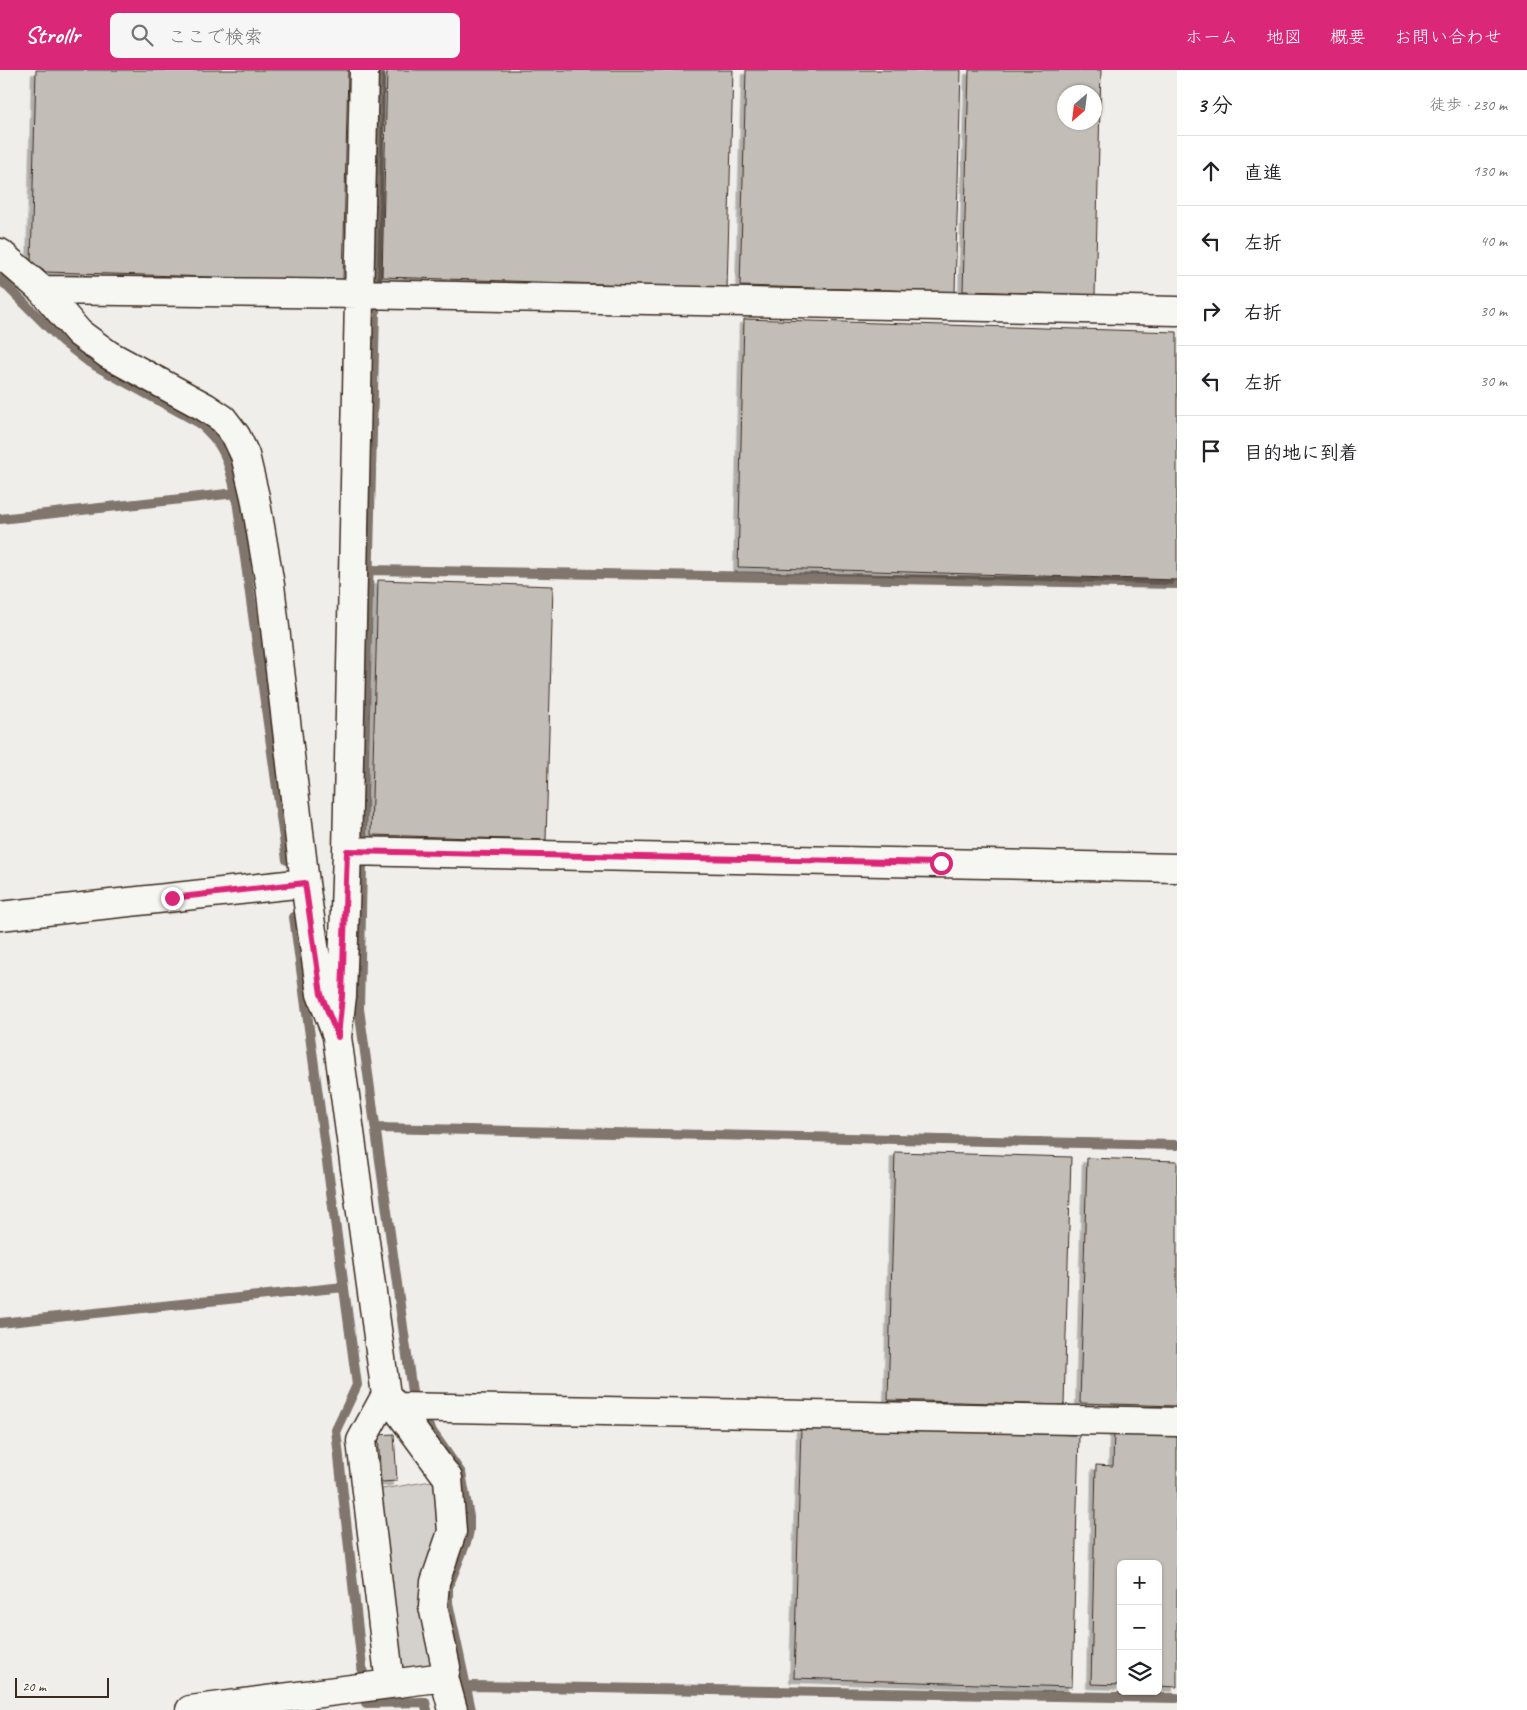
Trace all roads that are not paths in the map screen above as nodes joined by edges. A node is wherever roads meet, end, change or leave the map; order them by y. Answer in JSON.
{"nodes":[{"id":1,"x":364,"y":70,"type":"edge"},
{"id":2,"x":0,"y":253,"type":"edge"},
{"id":3,"x":42,"y":290,"type":"junction"},
{"id":4,"x":358,"y":294,"type":"junction"},
{"id":5,"x":1177,"y":311,"type":"edge"},
{"id":6,"x":347,"y":851,"type":"junction"},
{"id":7,"x":1177,"y":868,"type":"edge"},
{"id":8,"x":305,"y":883,"type":"junction"},
{"id":9,"x":0,"y":916,"type":"edge"},
{"id":10,"x":338,"y":1037,"type":"junction"},
{"id":11,"x":404,"y":1404,"type":"junction"},
{"id":12,"x":1177,"y":1422,"type":"edge"},
{"id":13,"x":444,"y":1677,"type":"junction"},
{"id":14,"x":390,"y":1684,"type":"junction"},
{"id":15,"x":190,"y":1710,"type":"edge"},
{"id":16,"x":453,"y":1710,"type":"edge"}],
"edges":[{"from":1,"to":4,"type":"street"},
{"from":2,"to":3,"type":"street"},
{"from":3,"to":4,"type":"street"},
{"from":3,"to":8,"type":"street"},
{"from":4,"to":5,"type":"street"},
{"from":4,"to":6,"type":"street"},
{"from":6,"to":7,"type":"street"},
{"from":6,"to":10,"type":"street"},
{"from":8,"to":9,"type":"street"},
{"from":8,"to":10,"type":"street"},
{"from":10,"to":11,"type":"street"},
{"from":11,"to":12,"type":"street"},
{"from":11,"to":13,"type":"street"},
{"from":11,"to":14,"type":"street"},
{"from":13,"to":14,"type":"street"},
{"from":13,"to":16,"type":"street"},
{"from":14,"to":15,"type":"street"}]}
